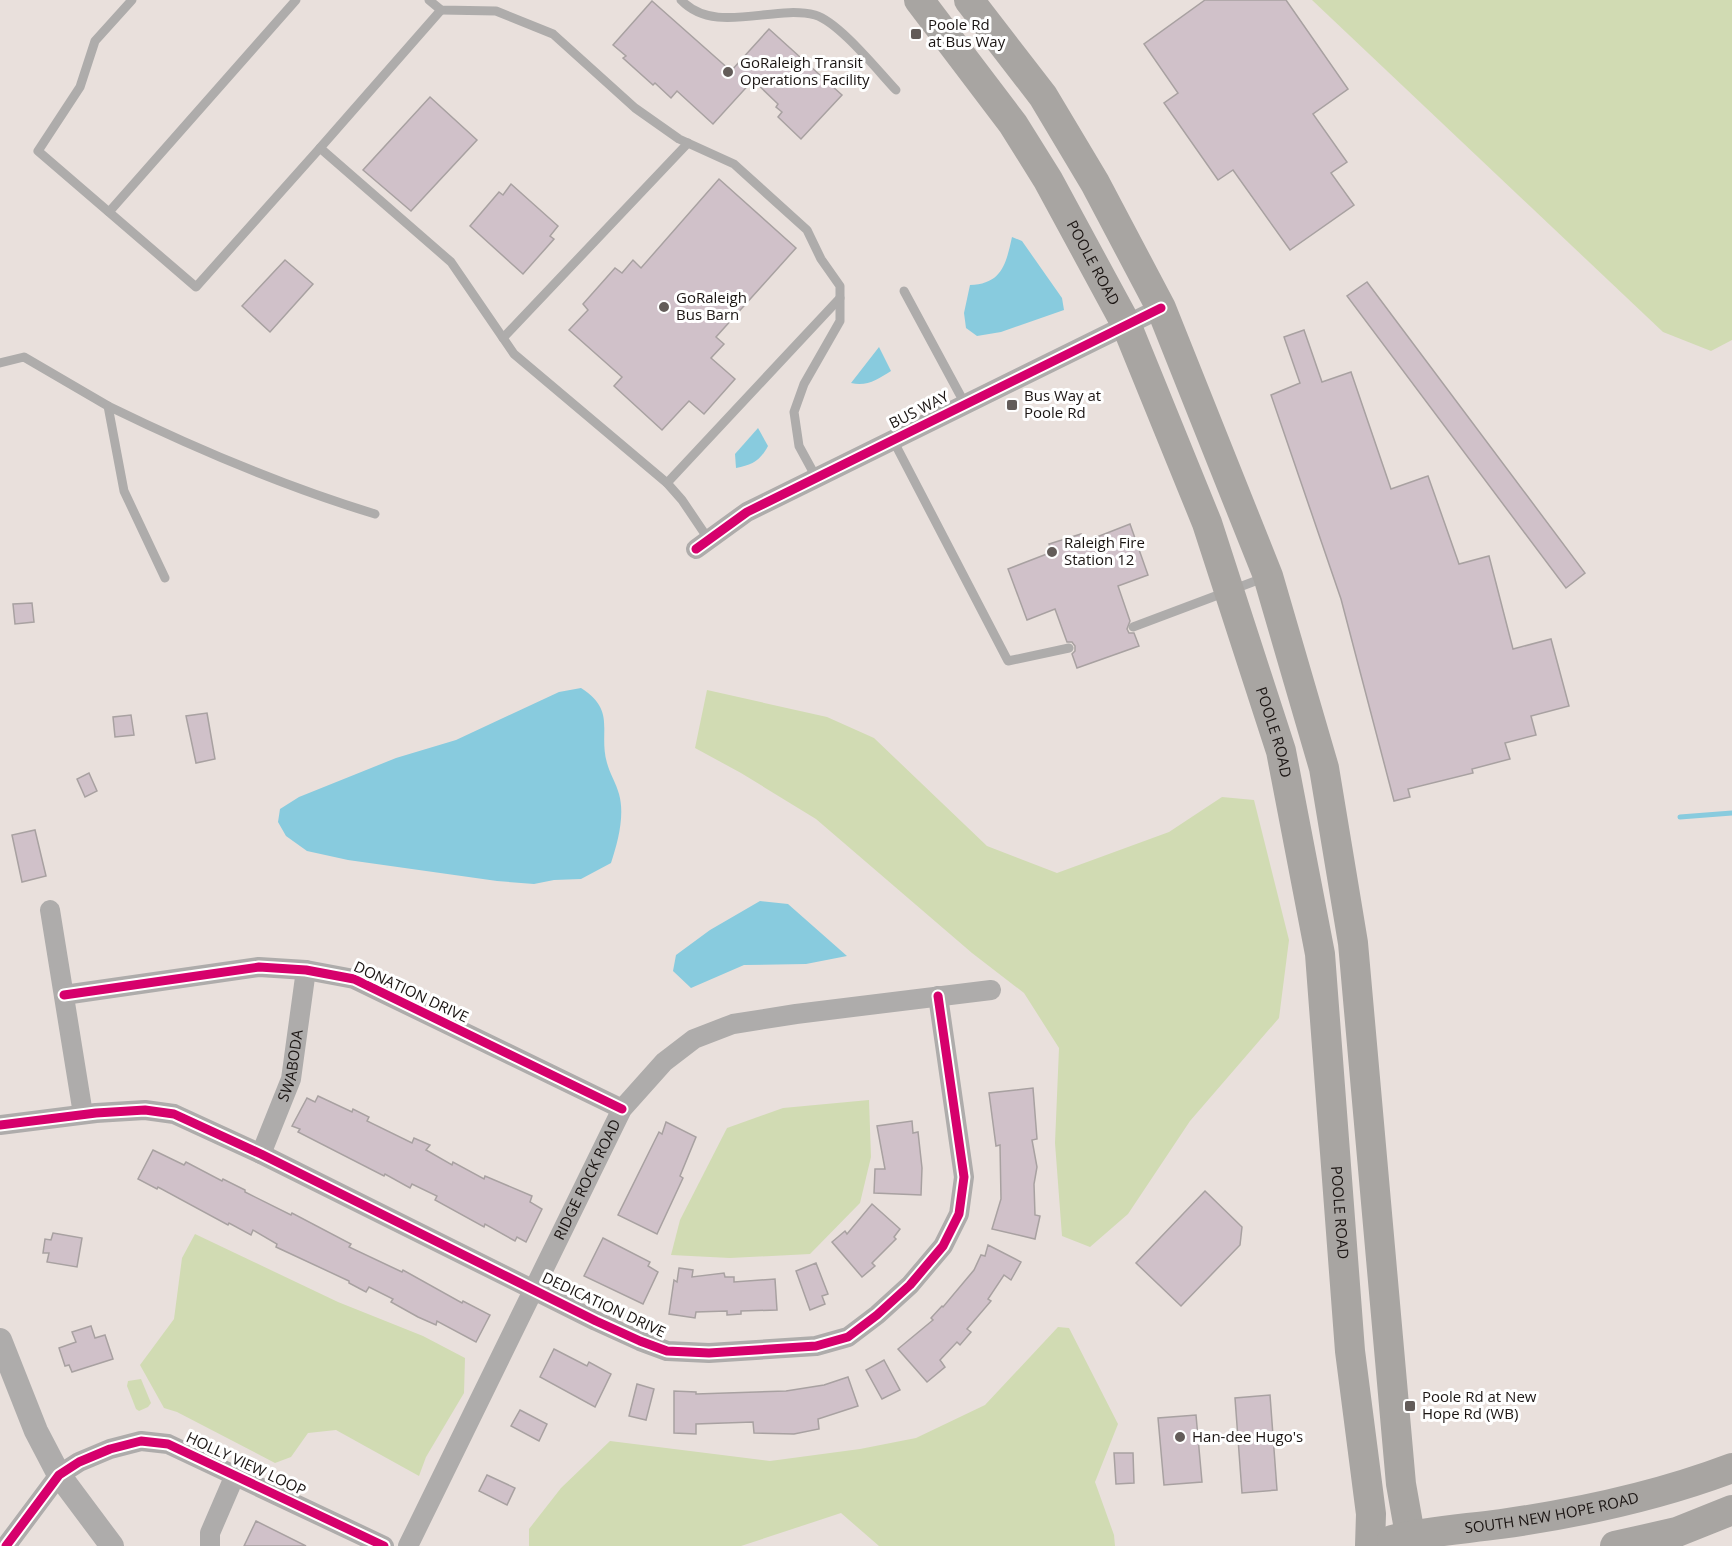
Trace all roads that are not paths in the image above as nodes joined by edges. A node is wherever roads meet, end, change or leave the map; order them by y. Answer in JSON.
{"nodes":[{"id":1,"x":132,"y":0,"type":"edge"},
{"id":2,"x":296,"y":0,"type":"edge"},
{"id":3,"x":429,"y":0,"type":"edge"},
{"id":4,"x":681,"y":0,"type":"edge"},
{"id":5,"x":919,"y":0,"type":"edge"},
{"id":6,"x":969,"y":0,"type":"edge"},
{"id":7,"x":441,"y":10,"type":"junction"},
{"id":8,"x":896,"y":90,"type":"dead end"},
{"id":9,"x":688,"y":143,"type":"junction"},
{"id":10,"x":320,"y":147,"type":"junction"},
{"id":11,"x":109,"y":212,"type":"junction"},
{"id":12,"x":904,"y":291,"type":"dead end"},
{"id":13,"x":840,"y":298,"type":"junction"},
{"id":14,"x":1161,"y":308,"type":"junction"},
{"id":15,"x":1126,"y":324,"type":"junction"},
{"id":16,"x":503,"y":338,"type":"junction"},
{"id":17,"x":0,"y":363,"type":"edge"},
{"id":18,"x":965,"y":404,"type":"junction"},
{"id":19,"x":108,"y":406,"type":"junction"},
{"id":20,"x":893,"y":440,"type":"junction"},
{"id":21,"x":817,"y":478,"type":"junction"},
{"id":22,"x":667,"y":483,"type":"junction"},
{"id":23,"x":375,"y":513,"type":"dead end"},
{"id":24,"x":702,"y":545,"type":"joint"},
{"id":25,"x":1268,"y":576,"type":"junction"},
{"id":26,"x":165,"y":579,"type":"dead end"},
{"id":27,"x":1229,"y":589,"type":"junction"},
{"id":28,"x":1133,"y":627,"type":"dead end"},
{"id":29,"x":1069,"y":648,"type":"dead end"},
{"id":30,"x":50,"y":910,"type":"dead end"},
{"id":31,"x":1353,"y":943,"type":"junction"},
{"id":32,"x":1320,"y":954,"type":"junction"},
{"id":33,"x":306,"y":970,"type":"junction"},
{"id":34,"x":991,"y":990,"type":"dead end"},
{"id":35,"x":64,"y":995,"type":"junction"},
{"id":36,"x":938,"y":996,"type":"junction"},
{"id":37,"x":622,"y":1110,"type":"junction"},
{"id":38,"x":83,"y":1114,"type":"junction"},
{"id":39,"x":0,"y":1125,"type":"edge"},
{"id":40,"x":261,"y":1154,"type":"junction"},
{"id":41,"x":534,"y":1289,"type":"junction"},
{"id":42,"x":0,"y":1340,"type":"edge"},
{"id":43,"x":1732,"y":1468,"type":"edge"},
{"id":44,"x":59,"y":1475,"type":"junction"},
{"id":45,"x":235,"y":1475,"type":"junction"},
{"id":46,"x":1732,"y":1510,"type":"edge"},
{"id":47,"x":1411,"y":1541,"type":"edge"},
{"id":48,"x":1631,"y":1544,"type":"edge"},
{"id":49,"x":6,"y":1546,"type":"edge"},
{"id":50,"x":112,"y":1546,"type":"edge"},
{"id":51,"x":210,"y":1546,"type":"edge"},
{"id":52,"x":384,"y":1546,"type":"edge"},
{"id":53,"x":408,"y":1546,"type":"edge"},
{"id":54,"x":1370,"y":1546,"type":"edge"}],
"edges":[{"from":1,"to":11,"type":"lane"},
{"from":2,"to":11,"type":"lane"},
{"from":3,"to":7,"type":"lane"},
{"from":4,"to":8,"type":"lane"},
{"from":5,"to":15,"type":"main road","name":"POOLE ROAD"},
{"from":6,"to":14,"type":"main road"},
{"from":7,"to":9,"type":"lane"},
{"from":7,"to":10,"type":"lane"},
{"from":9,"to":13,"type":"lane"},
{"from":9,"to":16,"type":"lane"},
{"from":10,"to":11,"type":"lane"},
{"from":10,"to":16,"type":"lane"},
{"from":12,"to":18,"type":"lane"},
{"from":13,"to":21,"type":"lane"},
{"from":13,"to":22,"type":"lane"},
{"from":14,"to":15,"type":"street","name":"BUS WAY"},
{"from":14,"to":25,"type":"main road"},
{"from":15,"to":18,"type":"street","name":"BUS WAY"},
{"from":15,"to":27,"type":"main road","name":"POOLE ROAD"},
{"from":16,"to":22,"type":"lane"},
{"from":17,"to":19,"type":"lane"},
{"from":18,"to":20,"type":"street","name":"BUS WAY"},
{"from":19,"to":23,"type":"lane"},
{"from":19,"to":26,"type":"lane"},
{"from":20,"to":21,"type":"street","name":"BUS WAY"},
{"from":20,"to":29,"type":"lane"},
{"from":21,"to":24,"type":"street","name":"BUS WAY"},
{"from":22,"to":24,"type":"lane"},
{"from":25,"to":27,"type":"lane"},
{"from":25,"to":31,"type":"main road"},
{"from":27,"to":28,"type":"lane"},
{"from":27,"to":32,"type":"main road","name":"POOLE ROAD"},
{"from":30,"to":35,"type":"street"},
{"from":31,"to":32,"type":"main road"},
{"from":31,"to":47,"type":"main road"},
{"from":32,"to":54,"type":"main road","name":"POOLE ROAD"},
{"from":33,"to":35,"type":"street","name":"DONATION DRIVE"},
{"from":33,"to":37,"type":"street","name":"DONATION DRIVE"},
{"from":33,"to":40,"type":"street","name":"SWABODA"},
{"from":34,"to":36,"type":"street","name":"RIDGE ROCK ROAD"},
{"from":35,"to":38,"type":"street"},
{"from":36,"to":37,"type":"street","name":"RIDGE ROCK ROAD"},
{"from":36,"to":41,"type":"street","name":"DEDICATION DRIVE"},
{"from":37,"to":41,"type":"street","name":"RIDGE ROCK ROAD"},
{"from":38,"to":39,"type":"street","name":"DEDICATION DRIVE"},
{"from":38,"to":40,"type":"street","name":"DEDICATION DRIVE"},
{"from":40,"to":41,"type":"street","name":"DEDICATION DRIVE"},
{"from":41,"to":53,"type":"street","name":"RIDGE ROCK ROAD"},
{"from":42,"to":44,"type":"street"},
{"from":43,"to":47,"type":"main road","name":"SOUTH NEW HOPE ROAD"},
{"from":44,"to":45,"type":"street","name":"HOLLY VIEW LOOP"},
{"from":44,"to":49,"type":"street"},
{"from":44,"to":50,"type":"street"},
{"from":45,"to":51,"type":"street","name":"HOLLY VIEW LOOP"},
{"from":45,"to":52,"type":"street","name":"HOLLY VIEW LOOP"},
{"from":46,"to":48,"type":"main road"},
{"from":47,"to":54,"type":"main road","name":"SOUTH NEW HOPE ROAD"}]}
